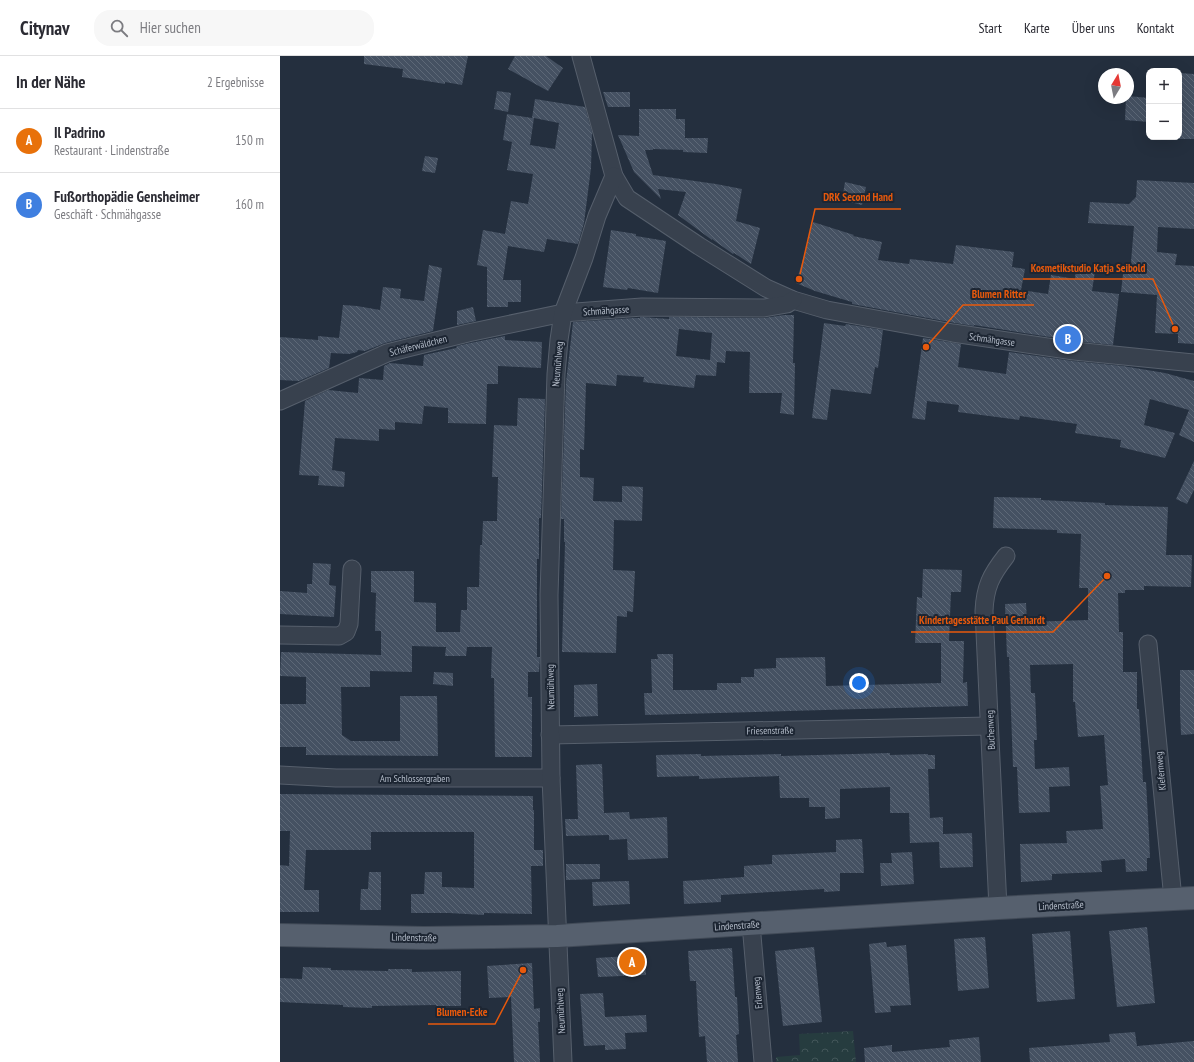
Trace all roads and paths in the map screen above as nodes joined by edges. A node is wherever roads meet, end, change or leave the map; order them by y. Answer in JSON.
{"nodes":[{"id":1,"x":581,"y":56,"type":"edge"},
{"id":2,"x":614,"y":176,"type":"junction"},
{"id":3,"x":793,"y":300,"type":"junction"},
{"id":4,"x":563,"y":313,"type":"junction"},
{"id":5,"x":1194,"y":363,"type":"edge"},
{"id":6,"x":280,"y":401,"type":"edge"},
{"id":7,"x":1006,"y":556,"type":"dead end"},
{"id":8,"x":352,"y":569,"type":"dead end"},
{"id":9,"x":280,"y":635,"type":"edge"},
{"id":10,"x":1148,"y":644,"type":"dead end"},
{"id":11,"x":989,"y":726,"type":"junction"},
{"id":12,"x":550,"y":735,"type":"junction"},
{"id":13,"x":280,"y":775,"type":"edge"},
{"id":14,"x":551,"y":778,"type":"junction"},
{"id":15,"x":1194,"y":898,"type":"edge"},
{"id":16,"x":1173,"y":899,"type":"junction"},
{"id":17,"x":998,"y":908,"type":"junction"},
{"id":18,"x":751,"y":924,"type":"junction"},
{"id":19,"x":280,"y":935,"type":"edge"},
{"id":20,"x":557,"y":936,"type":"junction"},
{"id":21,"x":562,"y":1062,"type":"edge"},
{"id":22,"x":762,"y":1062,"type":"edge"}],
"edges":[{"from":1,"to":2,"type":"street","name":"Schmähgasse"},
{"from":2,"to":3,"type":"street","name":"Schmähgasse"},
{"from":2,"to":4,"type":"street"},
{"from":3,"to":4,"type":"street","name":"Schmähgasse"},
{"from":3,"to":5,"type":"street","name":"Schmähgasse"},
{"from":4,"to":6,"type":"street","name":"Schäferwäldchen"},
{"from":4,"to":12,"type":"street","name":"Neumühlweg"},
{"from":7,"to":11,"type":"street","name":"Buchenweg"},
{"from":8,"to":9,"type":"street"},
{"from":10,"to":16,"type":"street","name":"Kiefernweg"},
{"from":11,"to":12,"type":"street","name":"Friesenstraße"},
{"from":11,"to":17,"type":"street","name":"Buchenweg"},
{"from":12,"to":14,"type":"street","name":"Neumühlweg"},
{"from":13,"to":14,"type":"street","name":"Am Schlossergraben"},
{"from":14,"to":20,"type":"street","name":"Neumühlweg"},
{"from":15,"to":16,"type":"main road","name":"Lindenstraße"},
{"from":16,"to":17,"type":"main road","name":"Lindenstraße"},
{"from":17,"to":18,"type":"main road","name":"Lindenstraße"},
{"from":18,"to":20,"type":"main road","name":"Lindenstraße"},
{"from":18,"to":22,"type":"street","name":"Erlenweg"},
{"from":19,"to":20,"type":"main road","name":"Lindenstraße"},
{"from":20,"to":21,"type":"street","name":"Neumühlweg"}]}
